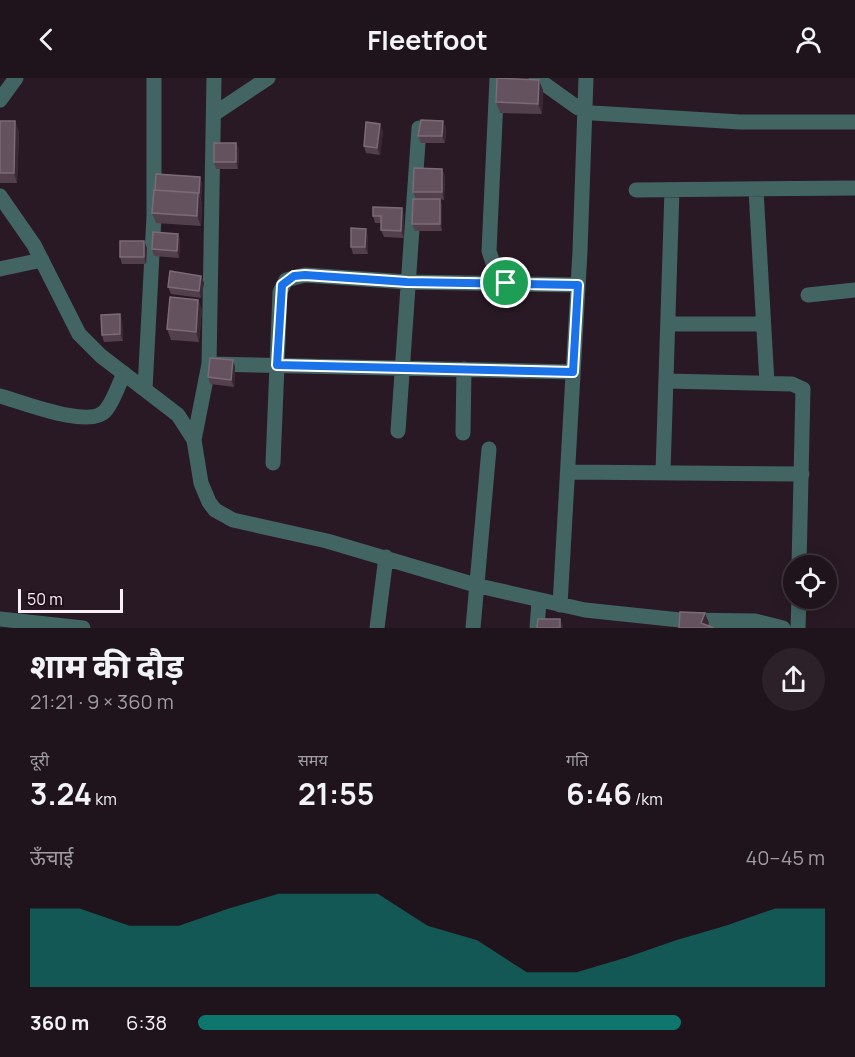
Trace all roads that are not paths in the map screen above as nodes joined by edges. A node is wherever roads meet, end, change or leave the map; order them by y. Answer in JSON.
{"nodes":[{"id":1,"x":16,"y":78,"type":"edge"},
{"id":2,"x":154,"y":78,"type":"edge"},
{"id":3,"x":214,"y":78,"type":"edge"},
{"id":4,"x":268,"y":78,"type":"edge"},
{"id":5,"x":497,"y":78,"type":"edge"},
{"id":6,"x":536,"y":78,"type":"edge"},
{"id":7,"x":586,"y":78,"type":"edge"},
{"id":8,"x":0,"y":100,"type":"edge"},
{"id":9,"x":585,"y":111,"type":"junction"},
{"id":10,"x":214,"y":114,"type":"junction"},
{"id":11,"x":855,"y":122,"type":"edge"},
{"id":12,"x":418,"y":128,"type":"edge"},
{"id":13,"x":855,"y":188,"type":"edge"},
{"id":14,"x":636,"y":190,"type":"dead end"},
{"id":15,"x":672,"y":190,"type":"junction"},
{"id":16,"x":756,"y":190,"type":"junction"},
{"id":17,"x":0,"y":196,"type":"edge"},
{"id":18,"x":42,"y":260,"type":"junction"},
{"id":19,"x":0,"y":269,"type":"edge"},
{"id":20,"x":407,"y":282,"type":"junction"},
{"id":21,"x":506,"y":283,"type":"junction"},
{"id":22,"x":578,"y":285,"type":"junction"},
{"id":23,"x":855,"y":290,"type":"edge"},
{"id":24,"x":808,"y":295,"type":"dead end"},
{"id":25,"x":668,"y":324,"type":"junction"},
{"id":26,"x":764,"y":324,"type":"junction"},
{"id":27,"x":209,"y":364,"type":"junction"},
{"id":28,"x":277,"y":365,"type":"junction"},
{"id":29,"x":402,"y":368,"type":"junction"},
{"id":30,"x":464,"y":369,"type":"junction"},
{"id":31,"x":573,"y":372,"type":"junction"},
{"id":32,"x":124,"y":373,"type":"junction"},
{"id":33,"x":666,"y":381,"type":"junction"},
{"id":34,"x":767,"y":383,"type":"junction"},
{"id":35,"x":145,"y":389,"type":"junction"},
{"id":36,"x":0,"y":396,"type":"edge"},
{"id":37,"x":398,"y":431,"type":"dead end"},
{"id":38,"x":463,"y":433,"type":"dead end"},
{"id":39,"x":194,"y":440,"type":"junction"},
{"id":40,"x":489,"y":449,"type":"dead end"},
{"id":41,"x":273,"y":464,"type":"dead end"},
{"id":42,"x":568,"y":472,"type":"junction"},
{"id":43,"x":663,"y":472,"type":"junction"},
{"id":44,"x":802,"y":474,"type":"junction"},
{"id":45,"x":800,"y":555,"type":"edge"},
{"id":46,"x":386,"y":557,"type":"junction"},
{"id":47,"x":478,"y":586,"type":"junction"},
{"id":48,"x":539,"y":601,"type":"junction"},
{"id":49,"x":560,"y":605,"type":"junction"},
{"id":50,"x":798,"y":609,"type":"edge"},
{"id":51,"x":0,"y":619,"type":"edge"},
{"id":52,"x":680,"y":624,"type":"edge"},
{"id":53,"x":83,"y":628,"type":"edge"},
{"id":54,"x":377,"y":628,"type":"edge"},
{"id":55,"x":473,"y":628,"type":"edge"},
{"id":56,"x":537,"y":628,"type":"edge"},
{"id":57,"x":780,"y":628,"type":"edge"},
{"id":58,"x":798,"y":628,"type":"edge"}],
"edges":[{"from":1,"to":8,"type":"street"},
{"from":2,"to":35,"type":"street"},
{"from":3,"to":10,"type":"street"},
{"from":4,"to":10,"type":"street"},
{"from":5,"to":21,"type":"street"},
{"from":6,"to":9,"type":"street"},
{"from":7,"to":9,"type":"street"},
{"from":9,"to":11,"type":"street"},
{"from":9,"to":22,"type":"street"},
{"from":10,"to":27,"type":"street"},
{"from":12,"to":20,"type":"street"},
{"from":13,"to":16,"type":"street"},
{"from":14,"to":15,"type":"street"},
{"from":15,"to":16,"type":"street"},
{"from":15,"to":25,"type":"street"},
{"from":16,"to":26,"type":"street"},
{"from":17,"to":18,"type":"street"},
{"from":18,"to":19,"type":"street"},
{"from":18,"to":32,"type":"street"},
{"from":20,"to":21,"type":"street"},
{"from":20,"to":28,"type":"street"},
{"from":20,"to":29,"type":"street"},
{"from":21,"to":22,"type":"street"},
{"from":22,"to":31,"type":"street"},
{"from":23,"to":24,"type":"street"},
{"from":25,"to":26,"type":"street"},
{"from":25,"to":33,"type":"street"},
{"from":26,"to":34,"type":"street"},
{"from":27,"to":28,"type":"street"},
{"from":27,"to":39,"type":"street"},
{"from":28,"to":29,"type":"street"},
{"from":28,"to":41,"type":"street"},
{"from":29,"to":30,"type":"street"},
{"from":29,"to":37,"type":"street"},
{"from":30,"to":31,"type":"street"},
{"from":30,"to":38,"type":"street"},
{"from":31,"to":42,"type":"street"},
{"from":32,"to":35,"type":"street"},
{"from":32,"to":36,"type":"street"},
{"from":33,"to":34,"type":"street"},
{"from":33,"to":43,"type":"street"},
{"from":34,"to":44,"type":"street"},
{"from":35,"to":39,"type":"street"},
{"from":39,"to":46,"type":"street"},
{"from":40,"to":47,"type":"street"},
{"from":42,"to":43,"type":"street"},
{"from":42,"to":49,"type":"street"},
{"from":43,"to":44,"type":"street"},
{"from":44,"to":45,"type":"street"},
{"from":46,"to":47,"type":"street"},
{"from":46,"to":54,"type":"street"},
{"from":47,"to":48,"type":"street"},
{"from":47,"to":55,"type":"street"},
{"from":48,"to":49,"type":"street"},
{"from":48,"to":56,"type":"street"},
{"from":49,"to":52,"type":"street"},
{"from":50,"to":58,"type":"street"},
{"from":51,"to":53,"type":"street"},
{"from":52,"to":57,"type":"street"}]}
